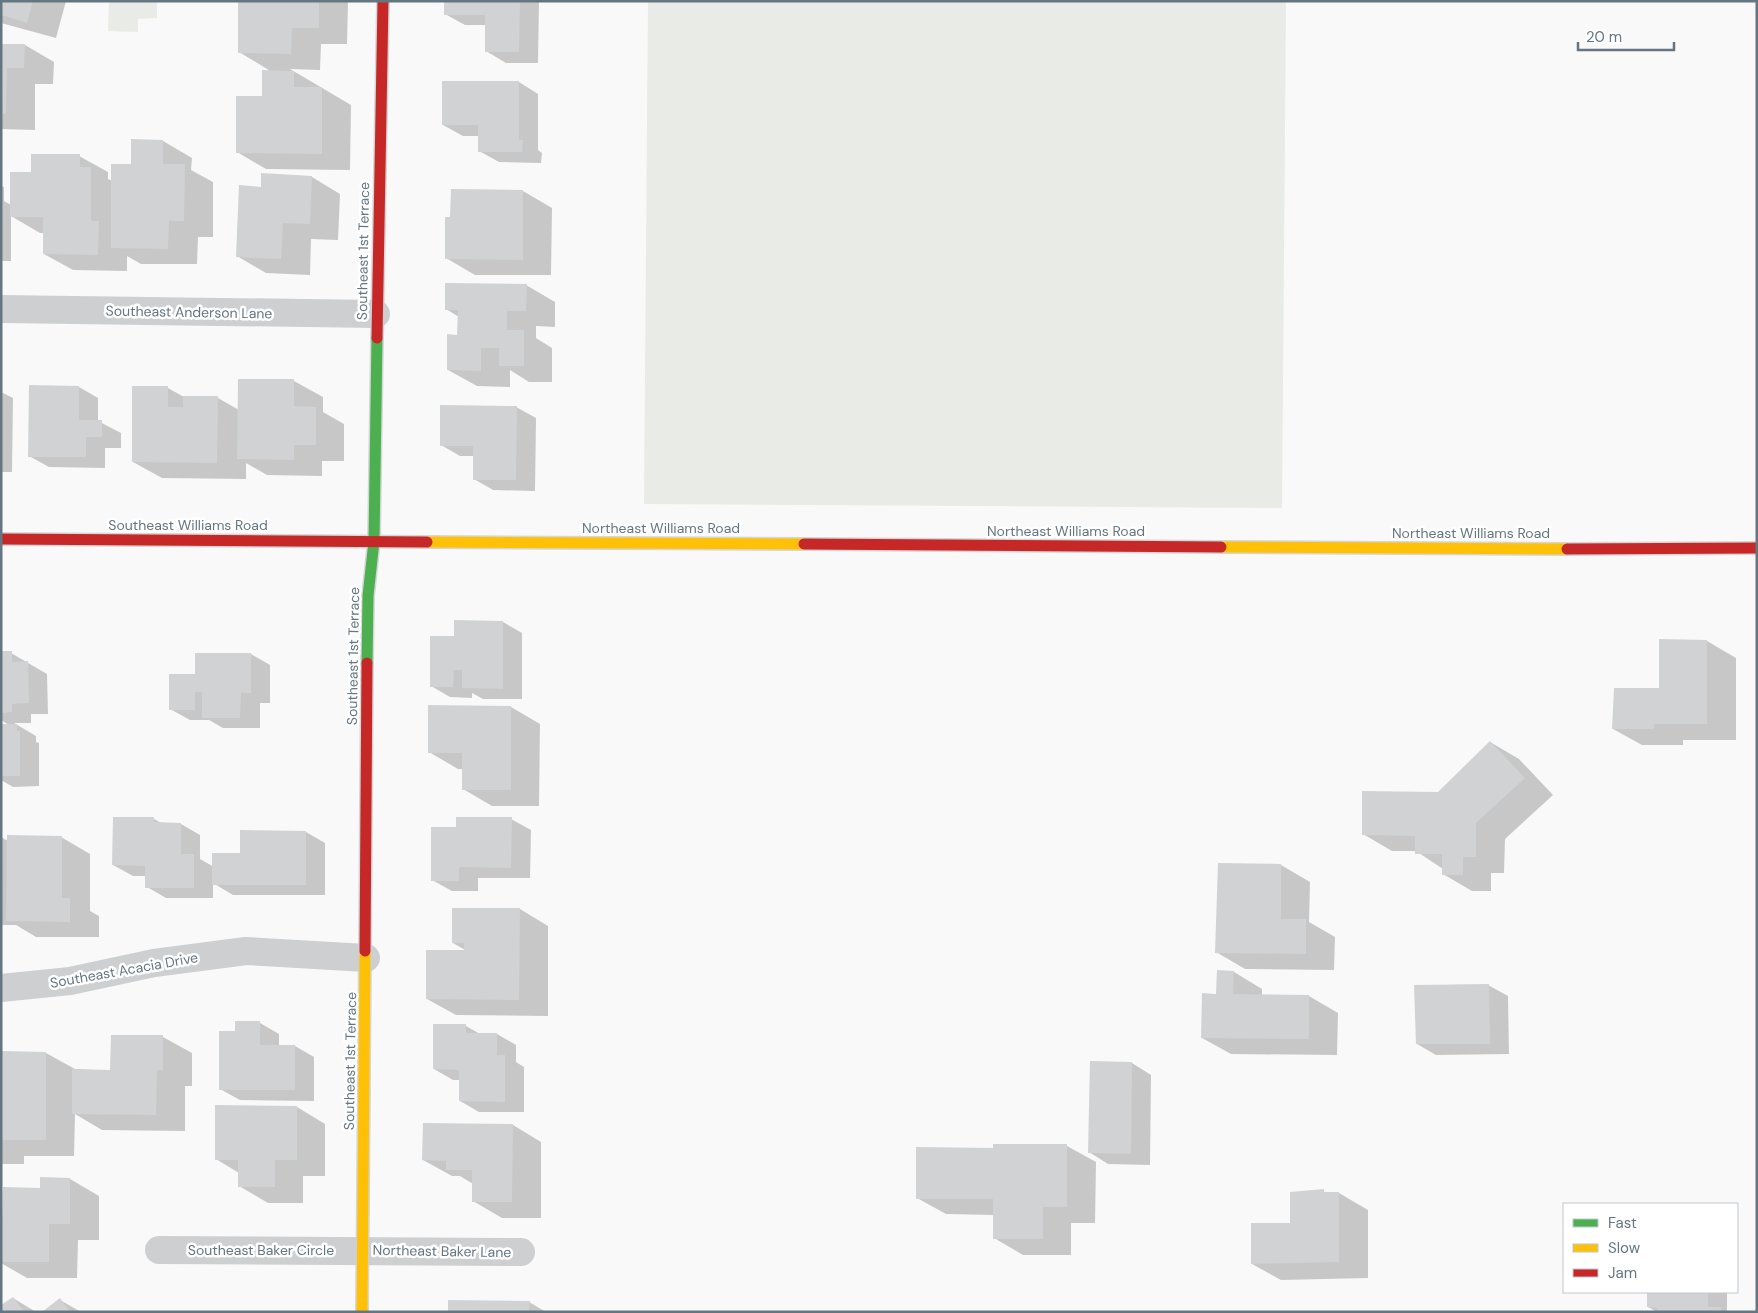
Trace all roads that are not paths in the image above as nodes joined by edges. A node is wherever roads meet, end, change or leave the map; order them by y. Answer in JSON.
{"nodes":[{"id":1,"x":383,"y":1,"type":"edge"},
{"id":2,"x":1,"y":309,"type":"edge"},
{"id":3,"x":376,"y":314,"type":"junction"},
{"id":4,"x":1,"y":539,"type":"edge"},
{"id":5,"x":374,"y":541,"type":"junction"},
{"id":6,"x":1757,"y":548,"type":"edge"},
{"id":7,"x":366,"y":958,"type":"junction"},
{"id":8,"x":1,"y":988,"type":"edge"},
{"id":9,"x":159,"y":1250,"type":"dead end"},
{"id":10,"x":363,"y":1250,"type":"junction"},
{"id":11,"x":521,"y":1252,"type":"dead end"},
{"id":12,"x":362,"y":1312,"type":"edge"}],
"edges":[{"from":1,"to":3,"type":"street","name":"Southeast 1st Terrace"},
{"from":2,"to":3,"type":"street","name":"Southeast Anderson Lane"},
{"from":3,"to":5,"type":"street","name":"Southeast 1st Terrace"},
{"from":4,"to":5,"type":"street","name":"Southeast Williams Road"},
{"from":5,"to":6,"type":"street","name":"Northeast Williams Road"},
{"from":5,"to":7,"type":"street","name":"Southeast 1st Terrace"},
{"from":7,"to":8,"type":"street","name":"Southeast Acacia Drive"},
{"from":7,"to":10,"type":"street","name":"Southeast 1st Terrace"},
{"from":9,"to":10,"type":"street","name":"Southeast Baker Circle"},
{"from":10,"to":11,"type":"street","name":"Northeast Baker Lane"},
{"from":10,"to":12,"type":"street","name":"Southeast 1st Terrace"}]}
